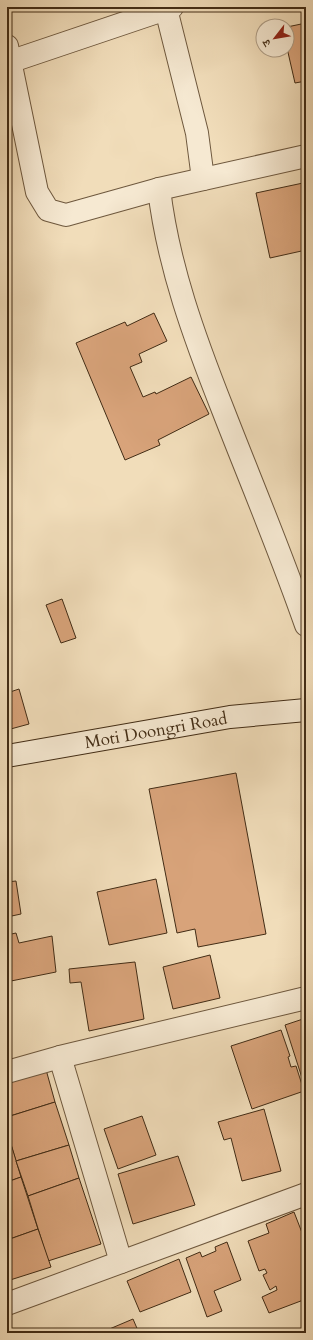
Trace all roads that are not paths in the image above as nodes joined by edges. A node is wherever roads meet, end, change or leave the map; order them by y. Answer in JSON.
{"nodes":[{"id":1,"x":169,"y":8,"type":"edge"},
{"id":2,"x":9,"y":53,"type":"edge"},
{"id":3,"x":306,"y":156,"type":"edge"},
{"id":4,"x":203,"y":179,"type":"junction"},
{"id":5,"x":159,"y":189,"type":"junction"},
{"id":6,"x":306,"y":625,"type":"edge"},
{"id":7,"x":306,"y":710,"type":"edge"},
{"id":8,"x":7,"y":756,"type":"edge"},
{"id":9,"x":306,"y":998,"type":"edge"},
{"id":10,"x":60,"y":1057,"type":"junction"},
{"id":11,"x":7,"y":1072,"type":"edge"},
{"id":12,"x":306,"y":1194,"type":"edge"},
{"id":13,"x":121,"y":1262,"type":"junction"},
{"id":14,"x":7,"y":1304,"type":"edge"}],
"edges":[{"from":1,"to":2,"type":"street"},
{"from":1,"to":4,"type":"street"},
{"from":2,"to":5,"type":"street"},
{"from":3,"to":4,"type":"street"},
{"from":4,"to":5,"type":"street"},
{"from":5,"to":6,"type":"street"},
{"from":7,"to":8,"type":"street","name":"Moti Doongri Road"},
{"from":9,"to":10,"type":"street"},
{"from":10,"to":11,"type":"street"},
{"from":10,"to":13,"type":"street"},
{"from":12,"to":13,"type":"street"},
{"from":13,"to":14,"type":"street"}]}
